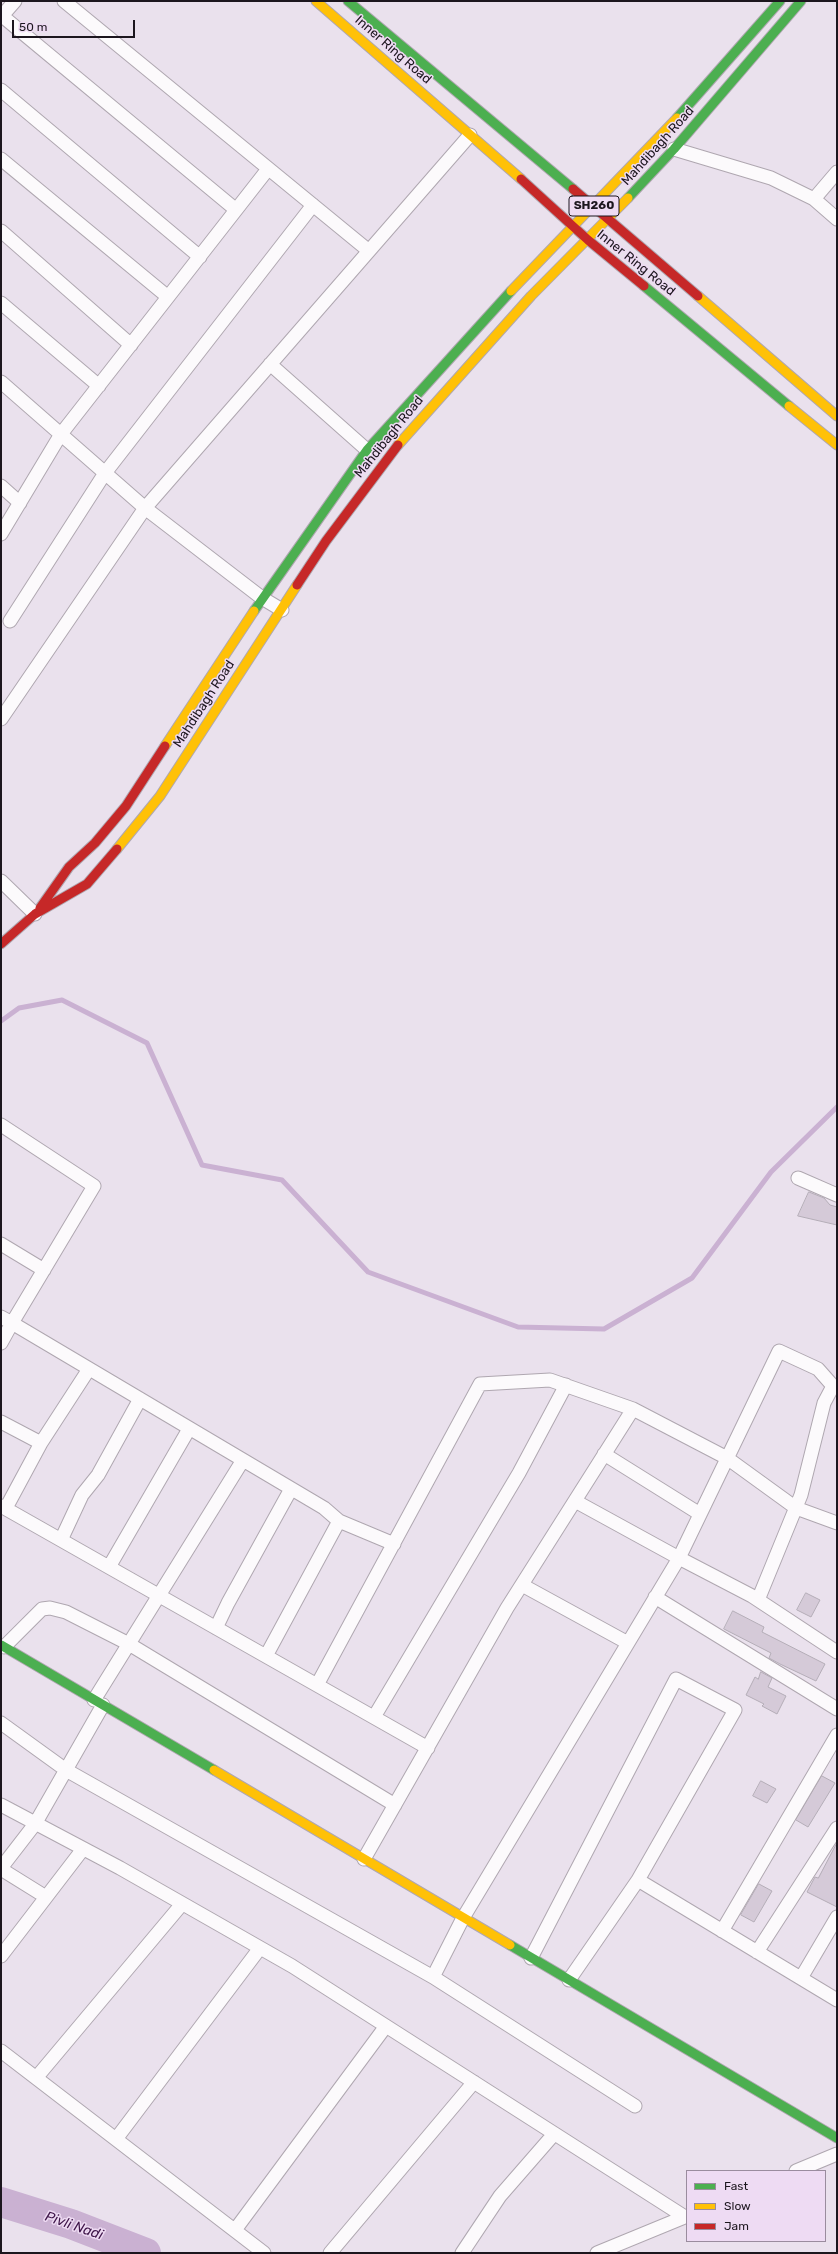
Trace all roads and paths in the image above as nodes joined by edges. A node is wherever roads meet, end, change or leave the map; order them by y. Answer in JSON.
{"nodes":[{"id":1,"x":15,"y":1,"type":"edge"},
{"id":2,"x":64,"y":1,"type":"edge"},
{"id":3,"x":316,"y":1,"type":"edge"},
{"id":4,"x":348,"y":1,"type":"edge"},
{"id":5,"x":780,"y":1,"type":"edge"},
{"id":6,"x":801,"y":1,"type":"edge"},
{"id":7,"x":1,"y":16,"type":"edge"},
{"id":8,"x":1,"y":90,"type":"edge"},
{"id":9,"x":470,"y":135,"type":"junction"},
{"id":10,"x":674,"y":149,"type":"junction"},
{"id":11,"x":1,"y":159,"type":"edge"},
{"id":12,"x":268,"y":169,"type":"junction"},
{"id":13,"x":837,"y":172,"type":"edge"},
{"id":14,"x":814,"y":199,"type":"junction"},
{"id":15,"x":313,"y":205,"type":"junction"},
{"id":16,"x":593,"y":206,"type":"junction"},
{"id":17,"x":235,"y":209,"type":"junction"},
{"id":18,"x":609,"y":219,"type":"junction"},
{"id":19,"x":837,"y":219,"type":"edge"},
{"id":20,"x":573,"y":227,"type":"junction"},
{"id":21,"x":1,"y":231,"type":"edge"},
{"id":22,"x":588,"y":240,"type":"junction"},
{"id":23,"x":368,"y":251,"type":"junction"},
{"id":24,"x":200,"y":257,"type":"junction"},
{"id":25,"x":168,"y":297,"type":"junction"},
{"id":26,"x":1,"y":303,"type":"edge"},
{"id":27,"x":131,"y":345,"type":"junction"},
{"id":28,"x":270,"y":364,"type":"junction"},
{"id":29,"x":1,"y":382,"type":"edge"},
{"id":30,"x":99,"y":386,"type":"junction"},
{"id":31,"x":837,"y":416,"type":"edge"},
{"id":32,"x":61,"y":434,"type":"junction"},
{"id":33,"x":837,"y":445,"type":"edge"},
{"id":34,"x":367,"y":450,"type":"junction"},
{"id":35,"x":104,"y":473,"type":"junction"},
{"id":36,"x":1,"y":486,"type":"edge"},
{"id":37,"x":20,"y":503,"type":"junction"},
{"id":38,"x":145,"y":508,"type":"junction"},
{"id":39,"x":1,"y":534,"type":"edge"},
{"id":40,"x":262,"y":598,"type":"junction"},
{"id":41,"x":282,"y":610,"type":"junction"},
{"id":42,"x":10,"y":621,"type":"dead end"},
{"id":43,"x":1,"y":719,"type":"edge"},
{"id":44,"x":1,"y":881,"type":"edge"},
{"id":45,"x":35,"y":914,"type":"junction"},
{"id":46,"x":1,"y":944,"type":"edge"},
{"id":47,"x":1,"y":1125,"type":"edge"},
{"id":48,"x":798,"y":1178,"type":"dead end"},
{"id":49,"x":837,"y":1195,"type":"edge"},
{"id":50,"x":1,"y":1244,"type":"edge"},
{"id":51,"x":44,"y":1270,"type":"junction"},
{"id":52,"x":6,"y":1320,"type":"edge"},
{"id":53,"x":1,"y":1343,"type":"edge"},
{"id":54,"x":89,"y":1369,"type":"junction"},
{"id":55,"x":566,"y":1385,"type":"junction"},
{"id":56,"x":835,"y":1387,"type":"edge"},
{"id":57,"x":140,"y":1399,"type":"junction"},
{"id":58,"x":633,"y":1409,"type":"junction"},
{"id":59,"x":1,"y":1422,"type":"edge"},
{"id":60,"x":189,"y":1429,"type":"junction"},
{"id":61,"x":41,"y":1443,"type":"junction"},
{"id":62,"x":604,"y":1454,"type":"junction"},
{"id":63,"x":727,"y":1458,"type":"junction"},
{"id":64,"x":244,"y":1460,"type":"junction"},
{"id":65,"x":291,"y":1489,"type":"junction"},
{"id":66,"x":575,"y":1501,"type":"junction"},
{"id":67,"x":3,"y":1507,"type":"edge"},
{"id":68,"x":796,"y":1508,"type":"junction"},
{"id":69,"x":700,"y":1514,"type":"junction"},
{"id":70,"x":339,"y":1521,"type":"junction"},
{"id":71,"x":837,"y":1523,"type":"edge"},
{"id":72,"x":61,"y":1540,"type":"junction"},
{"id":73,"x":394,"y":1544,"type":"junction"},
{"id":74,"x":679,"y":1558,"type":"junction"},
{"id":75,"x":109,"y":1567,"type":"junction"},
{"id":76,"x":522,"y":1585,"type":"junction"},
{"id":77,"x":160,"y":1596,"type":"junction"},
{"id":78,"x":655,"y":1597,"type":"junction"},
{"id":79,"x":758,"y":1600,"type":"junction"},
{"id":80,"x":216,"y":1628,"type":"junction"},
{"id":81,"x":628,"y":1643,"type":"junction"},
{"id":82,"x":129,"y":1644,"type":"junction"},
{"id":83,"x":2,"y":1646,"type":"edge"},
{"id":84,"x":837,"y":1652,"type":"edge"},
{"id":85,"x":266,"y":1656,"type":"junction"},
{"id":86,"x":317,"y":1685,"type":"junction"},
{"id":87,"x":98,"y":1703,"type":"junction"},
{"id":88,"x":837,"y":1709,"type":"edge"},
{"id":89,"x":374,"y":1717,"type":"junction"},
{"id":90,"x":1,"y":1723,"type":"edge"},
{"id":91,"x":837,"y":1735,"type":"edge"},
{"id":92,"x":428,"y":1748,"type":"junction"},
{"id":93,"x":66,"y":1770,"type":"junction"},
{"id":94,"x":1,"y":1805,"type":"edge"},
{"id":95,"x":395,"y":1805,"type":"junction"},
{"id":96,"x":35,"y":1824,"type":"junction"},
{"id":97,"x":837,"y":1828,"type":"edge"},
{"id":98,"x":83,"y":1849,"type":"junction"},
{"id":99,"x":364,"y":1859,"type":"junction"},
{"id":100,"x":1,"y":1868,"type":"edge"},
{"id":101,"x":638,"y":1880,"type":"junction"},
{"id":102,"x":46,"y":1897,"type":"junction"},
{"id":103,"x":182,"y":1904,"type":"junction"},
{"id":104,"x":837,"y":1917,"type":"edge"},
{"id":105,"x":463,"y":1918,"type":"junction"},
{"id":106,"x":722,"y":1931,"type":"junction"},
{"id":107,"x":260,"y":1948,"type":"junction"},
{"id":108,"x":3,"y":1949,"type":"edge"},
{"id":109,"x":757,"y":1952,"type":"junction"},
{"id":110,"x":531,"y":1958,"type":"junction"},
{"id":111,"x":433,"y":1977,"type":"junction"},
{"id":112,"x":801,"y":1978,"type":"junction"},
{"id":113,"x":568,"y":1980,"type":"junction"},
{"id":114,"x":837,"y":2000,"type":"edge"},
{"id":115,"x":386,"y":2026,"type":"junction"},
{"id":116,"x":1,"y":2051,"type":"edge"},
{"id":117,"x":36,"y":2078,"type":"junction"},
{"id":118,"x":474,"y":2082,"type":"junction"},
{"id":119,"x":635,"y":2106,"type":"dead end"},
{"id":120,"x":554,"y":2134,"type":"junction"},
{"id":121,"x":837,"y":2138,"type":"edge"},
{"id":122,"x":116,"y":2139,"type":"junction"},
{"id":123,"x":837,"y":2154,"type":"edge"},
{"id":124,"x":798,"y":2170,"type":"edge"},
{"id":125,"x":686,"y":2216,"type":"edge"},
{"id":126,"x":235,"y":2230,"type":"junction"},
{"id":127,"x":264,"y":2253,"type":"edge"},
{"id":128,"x":330,"y":2253,"type":"edge"},
{"id":129,"x":462,"y":2253,"type":"edge"},
{"id":130,"x":597,"y":2253,"type":"edge"}],
"edges":[{"from":1,"to":7,"type":"street"},
{"from":2,"to":12,"type":"street"},
{"from":3,"to":9,"type":"main road","name":"Inner Ring Road"},
{"from":4,"to":16,"type":"main road","name":"Inner Ring Road","number":"SH260"},
{"from":5,"to":16,"type":"main road","name":"Mahdibagh Road"},
{"from":6,"to":10,"type":"main road","name":"Mahdibagh Road"},
{"from":7,"to":17,"type":"street"},
{"from":8,"to":24,"type":"street"},
{"from":9,"to":20,"type":"main road","name":"Inner Ring Road"},
{"from":9,"to":23,"type":"street"},
{"from":10,"to":14,"type":"street"},
{"from":10,"to":18,"type":"main road","name":"Mahdibagh Road"},
{"from":11,"to":25,"type":"street"},
{"from":12,"to":15,"type":"street"},
{"from":12,"to":17,"type":"street"},
{"from":13,"to":14,"type":"street"},
{"from":14,"to":19,"type":"street"},
{"from":15,"to":23,"type":"street"},
{"from":15,"to":35,"type":"street"},
{"from":16,"to":18,"type":"main road","name":"Inner Ring Road","number":"SH260"},
{"from":16,"to":20,"type":"main road","name":"Mahdibagh Road"},
{"from":17,"to":24,"type":"street"},
{"from":18,"to":22,"type":"main road","name":"Mahdibagh Road"},
{"from":18,"to":31,"type":"main road","name":"Inner Ring Road","number":"SH260"},
{"from":20,"to":22,"type":"main road","name":"Inner Ring Road"},
{"from":20,"to":34,"type":"main road","name":"Mahdibagh Road"},
{"from":21,"to":27,"type":"street"},
{"from":22,"to":33,"type":"main road","name":"Inner Ring Road"},
{"from":22,"to":41,"type":"main road","name":"Mahdibagh Road"},
{"from":23,"to":28,"type":"street"},
{"from":24,"to":25,"type":"street"},
{"from":25,"to":27,"type":"street"},
{"from":26,"to":30,"type":"street"},
{"from":27,"to":30,"type":"street"},
{"from":28,"to":34,"type":"street"},
{"from":28,"to":38,"type":"street"},
{"from":29,"to":32,"type":"street"},
{"from":30,"to":32,"type":"street"},
{"from":32,"to":35,"type":"street"},
{"from":32,"to":37,"type":"street"},
{"from":34,"to":40,"type":"main road","name":"Mahdibagh Road"},
{"from":35,"to":38,"type":"street"},
{"from":35,"to":42,"type":"street"},
{"from":36,"to":37,"type":"street"},
{"from":37,"to":39,"type":"street"},
{"from":38,"to":40,"type":"street"},
{"from":38,"to":43,"type":"street"},
{"from":40,"to":41,"type":"street"},
{"from":40,"to":45,"type":"main road","name":"Mahdibagh Road"},
{"from":41,"to":45,"type":"main road","name":"Mahdibagh Road"},
{"from":44,"to":45,"type":"street"},
{"from":45,"to":46,"type":"main road","name":"Mahdibagh Road"},
{"from":47,"to":51,"type":"street"},
{"from":48,"to":49,"type":"street"},
{"from":50,"to":51,"type":"street"},
{"from":51,"to":52,"type":"street"},
{"from":52,"to":53,"type":"street"},
{"from":52,"to":54,"type":"street"},
{"from":54,"to":57,"type":"street"},
{"from":54,"to":61,"type":"street"},
{"from":55,"to":58,"type":"street"},
{"from":55,"to":73,"type":"street"},
{"from":55,"to":89,"type":"street"},
{"from":56,"to":63,"type":"street"},
{"from":56,"to":68,"type":"street"},
{"from":57,"to":60,"type":"street"},
{"from":57,"to":72,"type":"street"},
{"from":58,"to":62,"type":"street"},
{"from":58,"to":63,"type":"street"},
{"from":59,"to":61,"type":"street"},
{"from":60,"to":64,"type":"street"},
{"from":60,"to":75,"type":"street"},
{"from":61,"to":67,"type":"street"},
{"from":62,"to":66,"type":"street"},
{"from":62,"to":69,"type":"street"},
{"from":63,"to":68,"type":"street"},
{"from":63,"to":69,"type":"street"},
{"from":64,"to":65,"type":"street"},
{"from":64,"to":77,"type":"street"},
{"from":65,"to":70,"type":"street"},
{"from":65,"to":80,"type":"street"},
{"from":66,"to":74,"type":"street"},
{"from":66,"to":76,"type":"street"},
{"from":67,"to":72,"type":"street"},
{"from":68,"to":71,"type":"street"},
{"from":68,"to":79,"type":"street"},
{"from":69,"to":74,"type":"street"},
{"from":70,"to":73,"type":"street"},
{"from":70,"to":85,"type":"street"},
{"from":72,"to":75,"type":"street"},
{"from":73,"to":86,"type":"street"},
{"from":74,"to":78,"type":"street"},
{"from":74,"to":79,"type":"street"},
{"from":75,"to":77,"type":"street"},
{"from":76,"to":81,"type":"street"},
{"from":76,"to":92,"type":"street"},
{"from":77,"to":80,"type":"street"},
{"from":77,"to":82,"type":"street"},
{"from":78,"to":81,"type":"street"},
{"from":78,"to":88,"type":"street"},
{"from":79,"to":84,"type":"street"},
{"from":80,"to":85,"type":"street"},
{"from":81,"to":105,"type":"street"},
{"from":82,"to":83,"type":"street"},
{"from":82,"to":87,"type":"street"},
{"from":82,"to":95,"type":"street"},
{"from":83,"to":87,"type":"main road"},
{"from":85,"to":86,"type":"street"},
{"from":86,"to":89,"type":"street"},
{"from":87,"to":93,"type":"street"},
{"from":87,"to":99,"type":"main road"},
{"from":89,"to":92,"type":"street"},
{"from":90,"to":93,"type":"street"},
{"from":91,"to":106,"type":"street"},
{"from":92,"to":95,"type":"street"},
{"from":93,"to":96,"type":"street"},
{"from":93,"to":111,"type":"street"},
{"from":94,"to":96,"type":"street"},
{"from":95,"to":99,"type":"street"},
{"from":96,"to":98,"type":"street"},
{"from":96,"to":100,"type":"street"},
{"from":97,"to":109,"type":"street"},
{"from":98,"to":102,"type":"street"},
{"from":98,"to":103,"type":"street"},
{"from":99,"to":105,"type":"main road"},
{"from":100,"to":102,"type":"street"},
{"from":101,"to":106,"type":"street"},
{"from":101,"to":110,"type":"street"},
{"from":101,"to":113,"type":"street"},
{"from":102,"to":108,"type":"street"},
{"from":103,"to":107,"type":"street"},
{"from":103,"to":117,"type":"street"},
{"from":104,"to":112,"type":"street"},
{"from":105,"to":110,"type":"main road"},
{"from":105,"to":111,"type":"street"},
{"from":106,"to":109,"type":"street"},
{"from":107,"to":115,"type":"street"},
{"from":107,"to":122,"type":"street"},
{"from":109,"to":112,"type":"street"},
{"from":110,"to":113,"type":"main road"},
{"from":111,"to":119,"type":"street"},
{"from":112,"to":114,"type":"street"},
{"from":113,"to":121,"type":"main road"},
{"from":115,"to":118,"type":"street"},
{"from":115,"to":126,"type":"street"},
{"from":116,"to":117,"type":"street"},
{"from":117,"to":122,"type":"street"},
{"from":118,"to":120,"type":"street"},
{"from":118,"to":128,"type":"street"},
{"from":120,"to":125,"type":"street"},
{"from":120,"to":129,"type":"street"},
{"from":122,"to":126,"type":"street"},
{"from":123,"to":124,"type":"street"},
{"from":125,"to":130,"type":"street"},
{"from":126,"to":127,"type":"street"}]}
